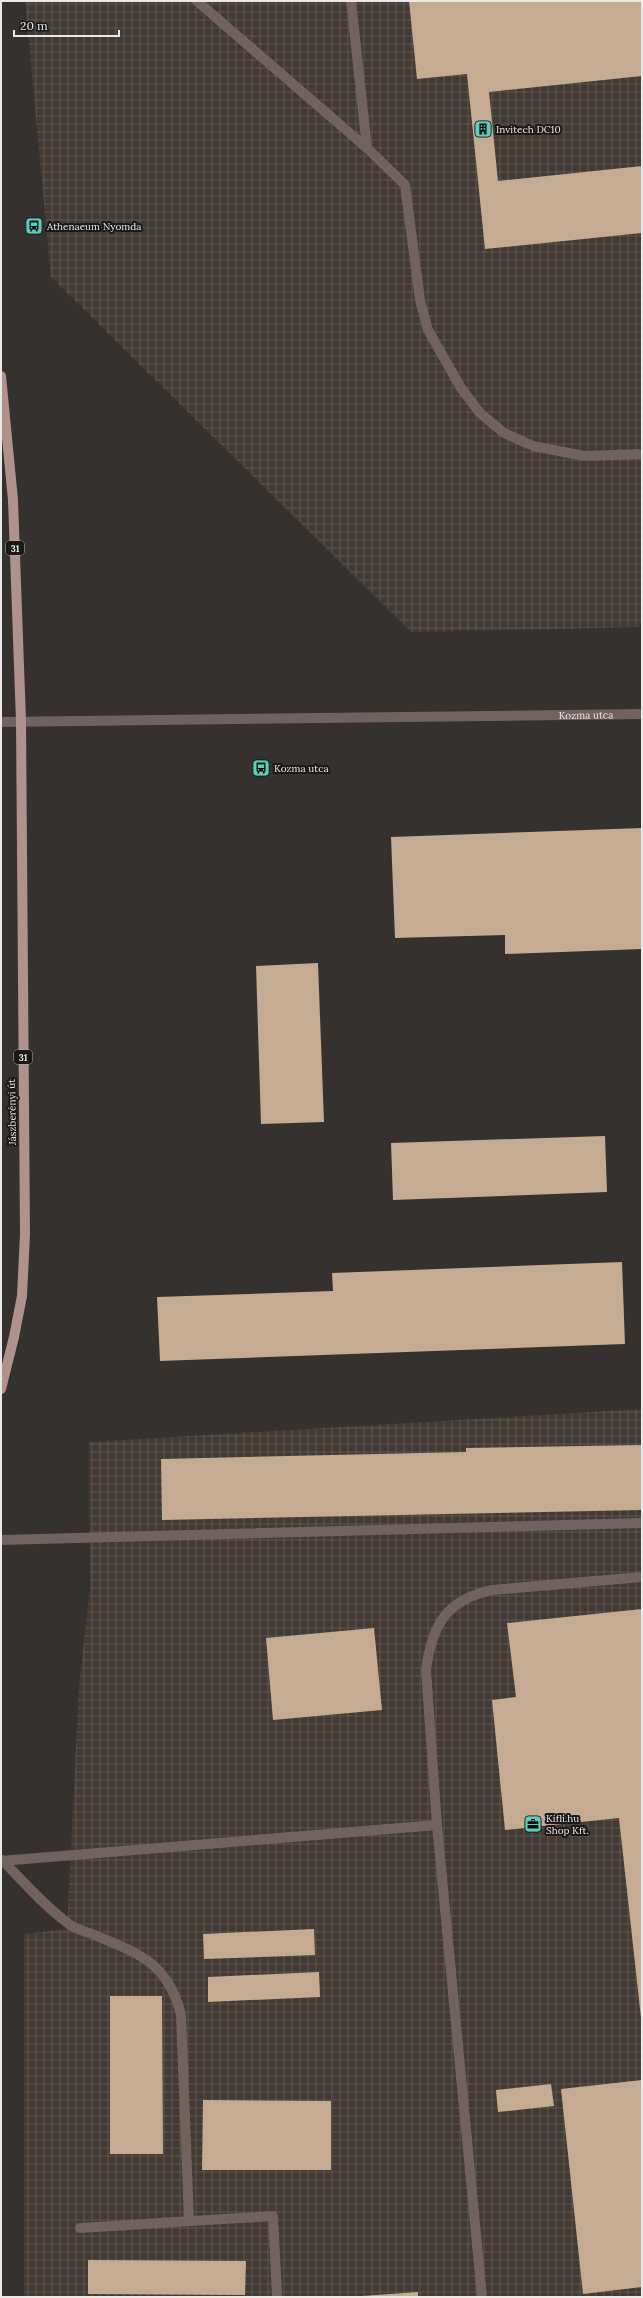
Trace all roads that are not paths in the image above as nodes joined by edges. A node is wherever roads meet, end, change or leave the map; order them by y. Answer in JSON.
{"nodes":[{"id":1,"x":197,"y":1,"type":"edge"},
{"id":2,"x":351,"y":1,"type":"edge"},
{"id":3,"x":367,"y":148,"type":"junction"},
{"id":4,"x":1,"y":376,"type":"edge"},
{"id":5,"x":642,"y":454,"type":"edge"},
{"id":6,"x":642,"y":714,"type":"edge"},
{"id":7,"x":21,"y":721,"type":"junction"},
{"id":8,"x":1,"y":722,"type":"edge"},
{"id":9,"x":1,"y":1389,"type":"edge"},
{"id":10,"x":642,"y":1523,"type":"edge"},
{"id":11,"x":1,"y":1540,"type":"edge"},
{"id":12,"x":642,"y":1577,"type":"edge"},
{"id":13,"x":437,"y":1825,"type":"junction"},
{"id":14,"x":2,"y":1861,"type":"edge"},
{"id":15,"x":189,"y":2221,"type":"junction"},
{"id":16,"x":80,"y":2228,"type":"dead end"},
{"id":17,"x":277,"y":2295,"type":"dead end"},
{"id":18,"x":482,"y":2297,"type":"edge"}],
"edges":[{"from":1,"to":3,"type":"street"},
{"from":2,"to":3,"type":"street"},
{"from":3,"to":5,"type":"street"},
{"from":4,"to":7,"type":"main road","name":"Jászberényi út","number":"31"},
{"from":6,"to":7,"type":"street","name":"Kozma utca"},
{"from":7,"to":8,"type":"street","name":"Kozma utca"},
{"from":7,"to":9,"type":"main road","name":"Jászberényi út","number":"31"},
{"from":10,"to":11,"type":"street"},
{"from":12,"to":13,"type":"street"},
{"from":13,"to":14,"type":"street"},
{"from":13,"to":18,"type":"street"},
{"from":14,"to":15,"type":"street"},
{"from":15,"to":16,"type":"street"},
{"from":15,"to":17,"type":"street"}]}
